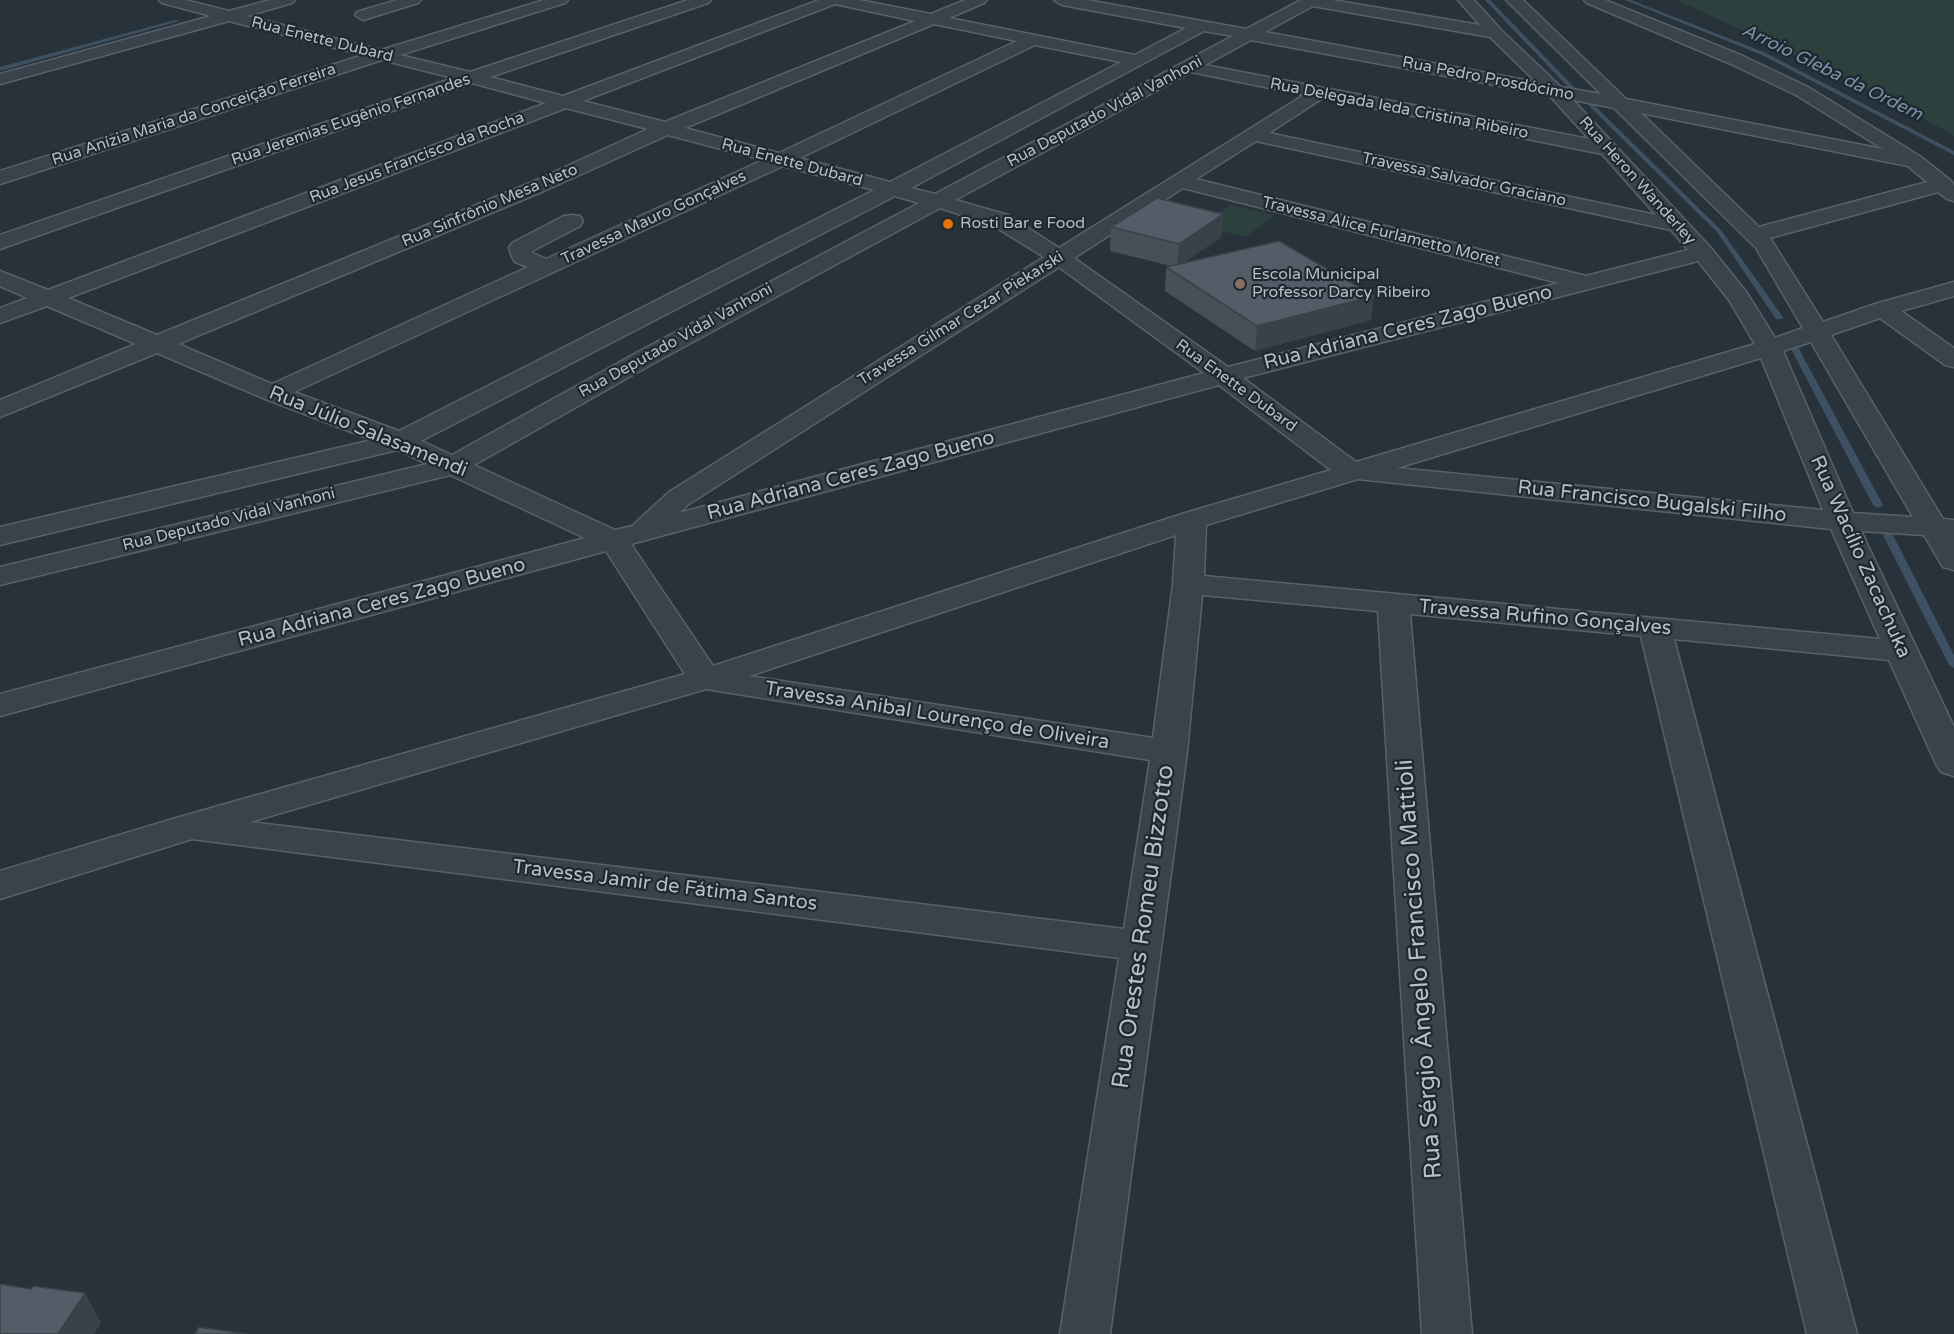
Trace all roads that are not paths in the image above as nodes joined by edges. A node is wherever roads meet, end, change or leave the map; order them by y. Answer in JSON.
{"nodes":[{"id":1,"x":167,"y":0,"type":"edge"},
{"id":2,"x":287,"y":0,"type":"edge"},
{"id":3,"x":413,"y":0,"type":"edge"},
{"id":4,"x":560,"y":0,"type":"edge"},
{"id":5,"x":703,"y":0,"type":"edge"},
{"id":6,"x":835,"y":0,"type":"edge"},
{"id":7,"x":979,"y":0,"type":"edge"},
{"id":8,"x":1062,"y":0,"type":"edge"},
{"id":9,"x":1312,"y":0,"type":"edge"},
{"id":10,"x":1466,"y":0,"type":"edge"},
{"id":11,"x":1514,"y":0,"type":"edge"},
{"id":12,"x":1592,"y":0,"type":"edge"},
{"id":13,"x":232,"y":8,"type":"edge"},
{"id":14,"x":202,"y":9,"type":"junction"},
{"id":15,"x":363,"y":15,"type":"dead end"},
{"id":16,"x":931,"y":19,"type":"junction"},
{"id":17,"x":1202,"y":26,"type":"junction"},
{"id":18,"x":1495,"y":33,"type":"junction"},
{"id":19,"x":1251,"y":34,"type":"junction"},
{"id":20,"x":1034,"y":39,"type":"junction"},
{"id":21,"x":381,"y":55,"type":"junction"},
{"id":22,"x":1137,"y":60,"type":"junction"},
{"id":23,"x":0,"y":64,"type":"edge"},
{"id":24,"x":1190,"y":67,"type":"junction"},
{"id":25,"x":471,"y":78,"type":"junction"},
{"id":26,"x":0,"y":79,"type":"edge"},
{"id":27,"x":1555,"y":91,"type":"junction"},
{"id":28,"x":1319,"y":93,"type":"junction"},
{"id":29,"x":563,"y":102,"type":"junction"},
{"id":30,"x":1619,"y":104,"type":"junction"},
{"id":31,"x":665,"y":129,"type":"junction"},
{"id":32,"x":1254,"y":135,"type":"junction"},
{"id":33,"x":1608,"y":149,"type":"junction"},
{"id":34,"x":780,"y":160,"type":"junction"},
{"id":35,"x":1914,"y":161,"type":"junction"},
{"id":36,"x":0,"y":178,"type":"edge"},
{"id":37,"x":1179,"y":181,"type":"junction"},
{"id":38,"x":893,"y":189,"type":"junction"},
{"id":39,"x":1948,"y":189,"type":"edge"},
{"id":40,"x":937,"y":201,"type":"junction"},
{"id":41,"x":856,"y":208,"type":"junction"},
{"id":42,"x":900,"y":220,"type":"junction"},
{"id":43,"x":572,"y":221,"type":"dead end"},
{"id":44,"x":1675,"y":225,"type":"junction"},
{"id":45,"x":1755,"y":235,"type":"junction"},
{"id":46,"x":0,"y":242,"type":"edge"},
{"id":47,"x":1703,"y":253,"type":"junction"},
{"id":48,"x":1059,"y":256,"type":"junction"},
{"id":49,"x":546,"y":267,"type":"junction"},
{"id":50,"x":0,"y":278,"type":"edge"},
{"id":51,"x":1584,"y":282,"type":"junction"},
{"id":52,"x":1954,"y":289,"type":"edge"},
{"id":53,"x":46,"y":299,"type":"junction"},
{"id":54,"x":1883,"y":309,"type":"junction"},
{"id":55,"x":0,"y":316,"type":"edge"},
{"id":56,"x":1817,"y":331,"type":"junction"},
{"id":57,"x":599,"y":339,"type":"junction"},
{"id":58,"x":156,"y":344,"type":"junction"},
{"id":59,"x":1769,"y":348,"type":"junction"},
{"id":60,"x":645,"y":358,"type":"junction"},
{"id":61,"x":1954,"y":360,"type":"edge"},
{"id":62,"x":1223,"y":376,"type":"junction"},
{"id":63,"x":272,"y":393,"type":"junction"},
{"id":64,"x":0,"y":409,"type":"edge"},
{"id":65,"x":400,"y":441,"type":"junction"},
{"id":66,"x":453,"y":466,"type":"junction"},
{"id":67,"x":1350,"y":471,"type":"junction"},
{"id":68,"x":1192,"y":520,"type":"junction"},
{"id":69,"x":1842,"y":520,"type":"junction"},
{"id":70,"x":1947,"y":534,"type":"edge"},
{"id":71,"x":0,"y":536,"type":"edge"},
{"id":72,"x":626,"y":537,"type":"junction"},
{"id":73,"x":1954,"y":561,"type":"edge"},
{"id":74,"x":0,"y":576,"type":"edge"},
{"id":75,"x":1188,"y":584,"type":"junction"},
{"id":76,"x":1393,"y":603,"type":"junction"},
{"id":77,"x":1655,"y":628,"type":"junction"},
{"id":78,"x":1902,"y":651,"type":"junction"},
{"id":79,"x":705,"y":679,"type":"junction"},
{"id":80,"x":0,"y":705,"type":"edge"},
{"id":81,"x":1169,"y":752,"type":"junction"},
{"id":82,"x":1954,"y":764,"type":"edge"},
{"id":83,"x":189,"y":827,"type":"junction"},
{"id":84,"x":0,"y":885,"type":"edge"},
{"id":85,"x":1141,"y":946,"type":"junction"},
{"id":86,"x":1085,"y":1334,"type":"edge"},
{"id":87,"x":1447,"y":1334,"type":"edge"},
{"id":88,"x":1832,"y":1334,"type":"edge"}],
"edges":[{"from":1,"to":14,"type":"street","name":"Rua Enette Dubard"},
{"from":2,"to":13,"type":"street"},
{"from":3,"to":15,"type":"street"},
{"from":4,"to":21,"type":"street","name":"Rua Anízia Maria da Conceição Ferreira"},
{"from":5,"to":25,"type":"street","name":"Rua Jeremias Eugênio Fernandes"},
{"from":6,"to":16,"type":"street"},
{"from":6,"to":29,"type":"street","name":"Rua Jesus Francisco da Rocha"},
{"from":7,"to":16,"type":"street","name":"Rua Sinfrônio Mesa Neto"},
{"from":8,"to":17,"type":"street","name":"Rua Pedro Prosdócimo"},
{"from":9,"to":18,"type":"street"},
{"from":9,"to":19,"type":"street","name":"Rua Deputado Vidal Vanhoni"},
{"from":10,"to":18,"type":"street","name":"Rua Heron Wanderley"},
{"from":11,"to":30,"type":"street","name":"Rua Heron Wanderley"},
{"from":12,"to":35,"type":"street"},
{"from":13,"to":14,"type":"street","name":"Rua Enette Dubard"},
{"from":13,"to":21,"type":"street","name":"Rua Enette Dubard"},
{"from":13,"to":26,"type":"street"},
{"from":14,"to":23,"type":"street"},
{"from":16,"to":20,"type":"street"},
{"from":16,"to":31,"type":"street","name":"Rua Sinfrônio Mesa Neto"},
{"from":17,"to":19,"type":"street","name":"Rua Pedro Prosdócimo"},
{"from":17,"to":22,"type":"street","name":"Rua Deputado Vidal Vanhoni"},
{"from":18,"to":27,"type":"street","name":"Rua Heron Wanderley"},
{"from":19,"to":24,"type":"street","name":"Rua Deputado Vidal Vanhoni"},
{"from":19,"to":27,"type":"street","name":"Rua Pedro Prosdócimo"},
{"from":20,"to":22,"type":"street"},
{"from":20,"to":34,"type":"street","name":"Travessa Mauro Gonçalves"},
{"from":21,"to":25,"type":"street","name":"Rua Enette Dubard"},
{"from":21,"to":36,"type":"street","name":"Rua Anízia Maria da Conceição Ferreira"},
{"from":22,"to":38,"type":"street","name":"Rua Deputado Vidal Vanhoni"},
{"from":24,"to":28,"type":"street","name":"Rua Delegada Ieda Cristina Ribeiro"},
{"from":24,"to":40,"type":"street","name":"Rua Deputado Vidal Vanhoni"},
{"from":25,"to":29,"type":"street","name":"Rua Enette Dubard"},
{"from":25,"to":46,"type":"street","name":"Rua Jeremias Eugênio Fernandes"},
{"from":27,"to":30,"type":"street","name":"Rua Pedro Prosdócimo"},
{"from":27,"to":33,"type":"street","name":"Rua Heron Wanderley"},
{"from":28,"to":32,"type":"street","name":"Travessa Gilmar Cezar Piekarski"},
{"from":28,"to":33,"type":"street","name":"Rua Delegada Ieda Cristina Ribeiro"},
{"from":29,"to":31,"type":"street","name":"Rua Enette Dubard"},
{"from":29,"to":53,"type":"street","name":"Rua Jesus Francisco da Rocha"},
{"from":30,"to":35,"type":"street","name":"Rua Pedro Prosdócimo"},
{"from":30,"to":45,"type":"street","name":"Rua Heron Wanderley"},
{"from":31,"to":34,"type":"street","name":"Rua Enette Dubard"},
{"from":31,"to":58,"type":"street","name":"Rua Sinfrônio Mesa Neto"},
{"from":32,"to":37,"type":"street","name":"Travessa Gilmar Cezar Piekarski"},
{"from":32,"to":44,"type":"street","name":"Travessa Salvador Graciano"},
{"from":33,"to":44,"type":"street","name":"Rua Heron Wanderley"},
{"from":34,"to":38,"type":"street","name":"Rua Enette Dubard"},
{"from":34,"to":49,"type":"street","name":"Travessa Mauro Gonçalves"},
{"from":35,"to":39,"type":"street"},
{"from":37,"to":48,"type":"street","name":"Travessa Gilmar Cezar Piekarski"},
{"from":37,"to":51,"type":"street","name":"Travessa Alice Furlametto Moret"},
{"from":38,"to":40,"type":"street","name":"Rua Enette Dubard"},
{"from":38,"to":41,"type":"street","name":"Rua Deputado Vidal Vanhoni"},
{"from":39,"to":45,"type":"street"},
{"from":40,"to":42,"type":"street","name":"Rua Deputado Vidal Vanhoni"},
{"from":40,"to":48,"type":"street","name":"Rua Enette Dubard"},
{"from":41,"to":42,"type":"street"},
{"from":41,"to":57,"type":"street","name":"Rua Deputado Vidal Vanhoni"},
{"from":42,"to":60,"type":"street","name":"Rua Deputado Vidal Vanhoni"},
{"from":43,"to":49,"type":"street"},
{"from":44,"to":47,"type":"street","name":"Rua Heron Wanderley"},
{"from":45,"to":56,"type":"street","name":"Rua Heron Wanderley"},
{"from":47,"to":51,"type":"street","name":"Rua Adriana Ceres Zago Bueno"},
{"from":47,"to":59,"type":"street","name":"Rua Heron Wanderley"},
{"from":48,"to":62,"type":"street","name":"Rua Enette Dubard"},
{"from":48,"to":72,"type":"street","name":"Travessa Gilmar Cezar Piekarski"},
{"from":49,"to":63,"type":"street","name":"Travessa Mauro Gonçalves"},
{"from":50,"to":53,"type":"street","name":"Rua Júlio Salasamendi"},
{"from":51,"to":62,"type":"street","name":"Rua Adriana Ceres Zago Bueno"},
{"from":52,"to":54,"type":"street"},
{"from":53,"to":55,"type":"street","name":"Rua Jesus Francisco da Rocha"},
{"from":53,"to":58,"type":"street","name":"Rua Júlio Salasamendi"},
{"from":54,"to":56,"type":"street"},
{"from":54,"to":61,"type":"street"},
{"from":56,"to":59,"type":"street"},
{"from":56,"to":70,"type":"street"},
{"from":57,"to":60,"type":"street"},
{"from":57,"to":65,"type":"street","name":"Rua Deputado Vidal Vanhoni"},
{"from":58,"to":63,"type":"street","name":"Rua Júlio Salasamendi"},
{"from":58,"to":64,"type":"street","name":"Rua Sinfrônio Mesa Neto"},
{"from":59,"to":67,"type":"street"},
{"from":59,"to":69,"type":"street","name":"Rua Wacílio Zacachuka"},
{"from":60,"to":66,"type":"street","name":"Rua Deputado Vidal Vanhoni"},
{"from":62,"to":67,"type":"street","name":"Rua Enette Dubard"},
{"from":62,"to":72,"type":"street","name":"Rua Adriana Ceres Zago Bueno"},
{"from":63,"to":65,"type":"street","name":"Rua Júlio Salasamendi"},
{"from":65,"to":66,"type":"street","name":"Rua Júlio Salasamendi"},
{"from":65,"to":71,"type":"street","name":"Rua Deputado Vidal Vanhoni"},
{"from":66,"to":72,"type":"street","name":"Rua Júlio Salasamendi"},
{"from":66,"to":74,"type":"street","name":"Rua Deputado Vidal Vanhoni"},
{"from":67,"to":68,"type":"street"},
{"from":67,"to":69,"type":"street","name":"Rua Francisco Bugalski Filho"},
{"from":68,"to":75,"type":"street","name":"Rua Orestes Romeu Bizzotto"},
{"from":68,"to":79,"type":"street"},
{"from":69,"to":70,"type":"street","name":"Rua Francisco Bugalski Filho"},
{"from":69,"to":78,"type":"street","name":"Rua Wacílio Zacachuka"},
{"from":70,"to":73,"type":"street"},
{"from":72,"to":79,"type":"street"},
{"from":72,"to":80,"type":"street","name":"Rua Adriana Ceres Zago Bueno"},
{"from":75,"to":76,"type":"street","name":"Travessa Rufino Gonçalves"},
{"from":75,"to":81,"type":"street","name":"Rua Orestes Romeu Bizzotto"},
{"from":76,"to":77,"type":"street","name":"Travessa Rufino Gonçalves"},
{"from":76,"to":87,"type":"street","name":"Rua Sérgio Ângelo Francisco Mattioli"},
{"from":77,"to":78,"type":"street","name":"Travessa Rufino Gonçalves"},
{"from":77,"to":88,"type":"street"},
{"from":78,"to":82,"type":"street","name":"Rua Wacílio Zacachuka"},
{"from":79,"to":81,"type":"street","name":"Travessa Anibal Lourenço de Oliveira"},
{"from":79,"to":83,"type":"street"},
{"from":81,"to":85,"type":"street","name":"Rua Orestes Romeu Bizzotto"},
{"from":83,"to":84,"type":"street"},
{"from":83,"to":85,"type":"street","name":"Travessa Jamir de Fátima Santos"},
{"from":85,"to":86,"type":"street","name":"Rua Orestes Romeu Bizzotto"}]}
